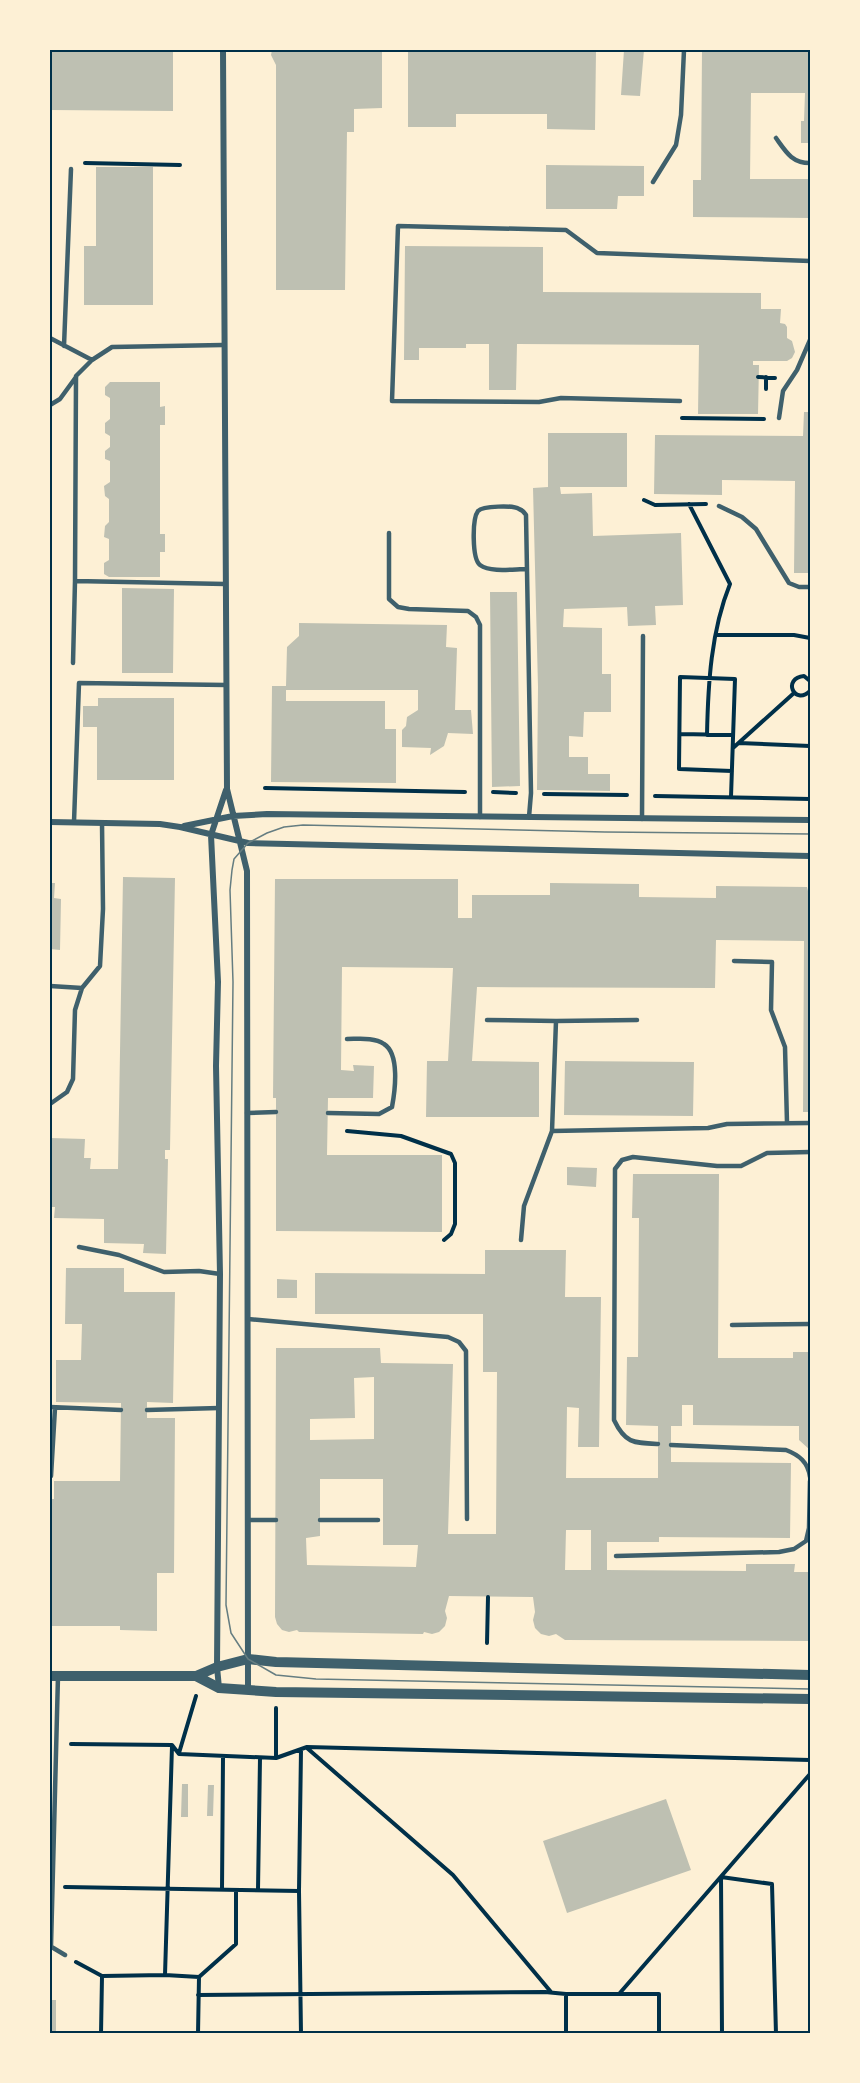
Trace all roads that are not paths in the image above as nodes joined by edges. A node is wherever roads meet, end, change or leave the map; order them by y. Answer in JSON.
{"nodes":[{"id":1,"x":223,"y":50,"type":"edge"},
{"id":2,"x":684,"y":50,"type":"edge"},
{"id":3,"x":776,"y":138,"type":"dead end"},
{"id":4,"x":810,"y":163,"type":"edge"},
{"id":5,"x":71,"y":169,"type":"road end"},
{"id":6,"x":653,"y":182,"type":"dead end"},
{"id":7,"x":810,"y":261,"type":"edge"},
{"id":8,"x":50,"y":338,"type":"edge"},
{"id":9,"x":810,"y":340,"type":"edge"},
{"id":10,"x":223,"y":345,"type":"junction"},
{"id":11,"x":64,"y":346,"type":"junction"},
{"id":12,"x":92,"y":360,"type":"junction"},
{"id":13,"x":76,"y":376,"type":"junction"},
{"id":14,"x":680,"y":401,"type":"dead end"},
{"id":15,"x":50,"y":405,"type":"edge"},
{"id":16,"x":779,"y":418,"type":"dead end"},
{"id":17,"x":719,"y":506,"type":"road end"},
{"id":18,"x":389,"y":533,"type":"dead end"},
{"id":19,"x":527,"y":569,"type":"junction"},
{"id":20,"x":75,"y":581,"type":"junction"},
{"id":21,"x":225,"y":584,"type":"junction"},
{"id":22,"x":810,"y":587,"type":"edge"},
{"id":23,"x":644,"y":636,"type":"dead end"},
{"id":24,"x":73,"y":663,"type":"dead end"},
{"id":25,"x":226,"y":685,"type":"junction"},
{"id":26,"x":226,"y":789,"type":"junction"},
{"id":27,"x":233,"y":816,"type":"junction"},
{"id":28,"x":480,"y":817,"type":"junction"},
{"id":29,"x":529,"y":817,"type":"junction"},
{"id":30,"x":217,"y":819,"type":"junction"},
{"id":31,"x":642,"y":819,"type":"junction"},
{"id":32,"x":810,"y":820,"type":"edge"},
{"id":33,"x":50,"y":822,"type":"edge"},
{"id":34,"x":74,"y":822,"type":"junction"},
{"id":35,"x":102,"y":823,"type":"junction"},
{"id":36,"x":180,"y":826,"type":"junction"},
{"id":37,"x":211,"y":835,"type":"junction"},
{"id":38,"x":239,"y":842,"type":"junction"},
{"id":39,"x":810,"y":856,"type":"edge"},
{"id":40,"x":734,"y":961,"type":"dead end"},
{"id":41,"x":50,"y":986,"type":"edge"},
{"id":42,"x":82,"y":988,"type":"junction"},
{"id":43,"x":487,"y":1020,"type":"dead end"},
{"id":44,"x":637,"y":1020,"type":"dead end"},
{"id":45,"x":556,"y":1021,"type":"junction"},
{"id":46,"x":347,"y":1039,"type":"dead end"},
{"id":47,"x":50,"y":1104,"type":"edge"},
{"id":48,"x":276,"y":1112,"type":"dead end"},
{"id":49,"x":248,"y":1113,"type":"junction"},
{"id":50,"x":328,"y":1113,"type":"dead end"},
{"id":51,"x":788,"y":1123,"type":"junction"},
{"id":52,"x":810,"y":1123,"type":"edge"},
{"id":53,"x":552,"y":1131,"type":"junction"},
{"id":54,"x":810,"y":1152,"type":"edge"},
{"id":55,"x":521,"y":1240,"type":"dead end"},
{"id":56,"x":79,"y":1246,"type":"dead end"},
{"id":57,"x":220,"y":1274,"type":"junction"},
{"id":58,"x":248,"y":1319,"type":"junction"},
{"id":59,"x":810,"y":1324,"type":"edge"},
{"id":60,"x":732,"y":1325,"type":"dead end"},
{"id":61,"x":52,"y":1408,"type":"edge"},
{"id":62,"x":219,"y":1408,"type":"junction"},
{"id":63,"x":121,"y":1410,"type":"dead end"},
{"id":64,"x":147,"y":1410,"type":"dead end"},
{"id":65,"x":658,"y":1444,"type":"dead end"},
{"id":66,"x":671,"y":1445,"type":"dead end"},
{"id":67,"x":51,"y":1476,"type":"dead end"},
{"id":68,"x":810,"y":1479,"type":"edge"},
{"id":69,"x":467,"y":1519,"type":"dead end"},
{"id":70,"x":248,"y":1520,"type":"junction"},
{"id":71,"x":276,"y":1520,"type":"dead end"},
{"id":72,"x":320,"y":1520,"type":"dead end"},
{"id":73,"x":378,"y":1520,"type":"dead end"},
{"id":74,"x":616,"y":1556,"type":"dead end"},
{"id":75,"x":248,"y":1659,"type":"junction"},
{"id":76,"x":217,"y":1667,"type":"junction"},
{"id":77,"x":810,"y":1675,"type":"edge"},
{"id":78,"x":54,"y":1676,"type":"edge"},
{"id":79,"x":196,"y":1676,"type":"junction"},
{"id":80,"x":219,"y":1688,"type":"junction"},
{"id":81,"x":248,"y":1690,"type":"junction"},
{"id":82,"x":810,"y":1699,"type":"edge"},
{"id":83,"x":50,"y":1946,"type":"edge"},
{"id":84,"x":65,"y":1955,"type":"road end"}],
"edges":[{"from":1,"to":10,"type":"street"},
{"from":2,"to":6,"type":"lane"},
{"from":3,"to":4,"type":"lane"},
{"from":5,"to":11,"type":"lane"},
{"from":7,"to":14,"type":"lane"},
{"from":8,"to":11,"type":"lane"},
{"from":9,"to":16,"type":"lane"},
{"from":10,"to":12,"type":"lane"},
{"from":10,"to":21,"type":"street"},
{"from":11,"to":12,"type":"lane"},
{"from":12,"to":13,"type":"lane"},
{"from":13,"to":15,"type":"lane"},
{"from":13,"to":20,"type":"lane"},
{"from":17,"to":22,"type":"lane"},
{"from":18,"to":28,"type":"lane"},
{"from":19,"to":19,"type":"lane"},
{"from":19,"to":29,"type":"lane"},
{"from":20,"to":21,"type":"lane"},
{"from":20,"to":24,"type":"lane"},
{"from":21,"to":25,"type":"street"},
{"from":23,"to":31,"type":"lane"},
{"from":25,"to":26,"type":"street"},
{"from":25,"to":34,"type":"lane"},
{"from":26,"to":27,"type":"street"},
{"from":26,"to":30,"type":"street"},
{"from":27,"to":28,"type":"street"},
{"from":27,"to":30,"type":"street"},
{"from":27,"to":38,"type":"street"},
{"from":28,"to":29,"type":"street"},
{"from":29,"to":31,"type":"street"},
{"from":30,"to":36,"type":"street"},
{"from":30,"to":37,"type":"street"},
{"from":31,"to":32,"type":"street"},
{"from":33,"to":34,"type":"street"},
{"from":34,"to":35,"type":"street"},
{"from":35,"to":36,"type":"street"},
{"from":35,"to":42,"type":"lane"},
{"from":36,"to":37,"type":"street"},
{"from":37,"to":38,"type":"street"},
{"from":37,"to":57,"type":"street"},
{"from":38,"to":39,"type":"street"},
{"from":38,"to":49,"type":"street"},
{"from":40,"to":51,"type":"lane"},
{"from":41,"to":42,"type":"lane"},
{"from":42,"to":47,"type":"lane"},
{"from":43,"to":45,"type":"lane"},
{"from":44,"to":45,"type":"lane"},
{"from":45,"to":53,"type":"lane"},
{"from":46,"to":50,"type":"lane"},
{"from":48,"to":49,"type":"lane"},
{"from":49,"to":58,"type":"street"},
{"from":51,"to":52,"type":"lane"},
{"from":51,"to":53,"type":"lane"},
{"from":53,"to":55,"type":"lane"},
{"from":54,"to":65,"type":"lane"},
{"from":56,"to":57,"type":"lane"},
{"from":57,"to":62,"type":"street"},
{"from":58,"to":69,"type":"lane"},
{"from":58,"to":70,"type":"street"},
{"from":59,"to":60,"type":"lane"},
{"from":61,"to":63,"type":"lane"},
{"from":61,"to":67,"type":"lane"},
{"from":62,"to":64,"type":"lane"},
{"from":62,"to":76,"type":"street"},
{"from":66,"to":68,"type":"lane"},
{"from":68,"to":74,"type":"lane"},
{"from":70,"to":71,"type":"lane"},
{"from":70,"to":75,"type":"street"},
{"from":72,"to":73,"type":"lane"},
{"from":75,"to":76,"type":"street"},
{"from":75,"to":77,"type":"street"},
{"from":75,"to":81,"type":"street"},
{"from":76,"to":79,"type":"street"},
{"from":76,"to":80,"type":"street"},
{"from":78,"to":79,"type":"street"},
{"from":78,"to":83,"type":"lane"},
{"from":79,"to":80,"type":"street"},
{"from":80,"to":81,"type":"street"},
{"from":81,"to":82,"type":"street"},
{"from":83,"to":84,"type":"lane"}]}
